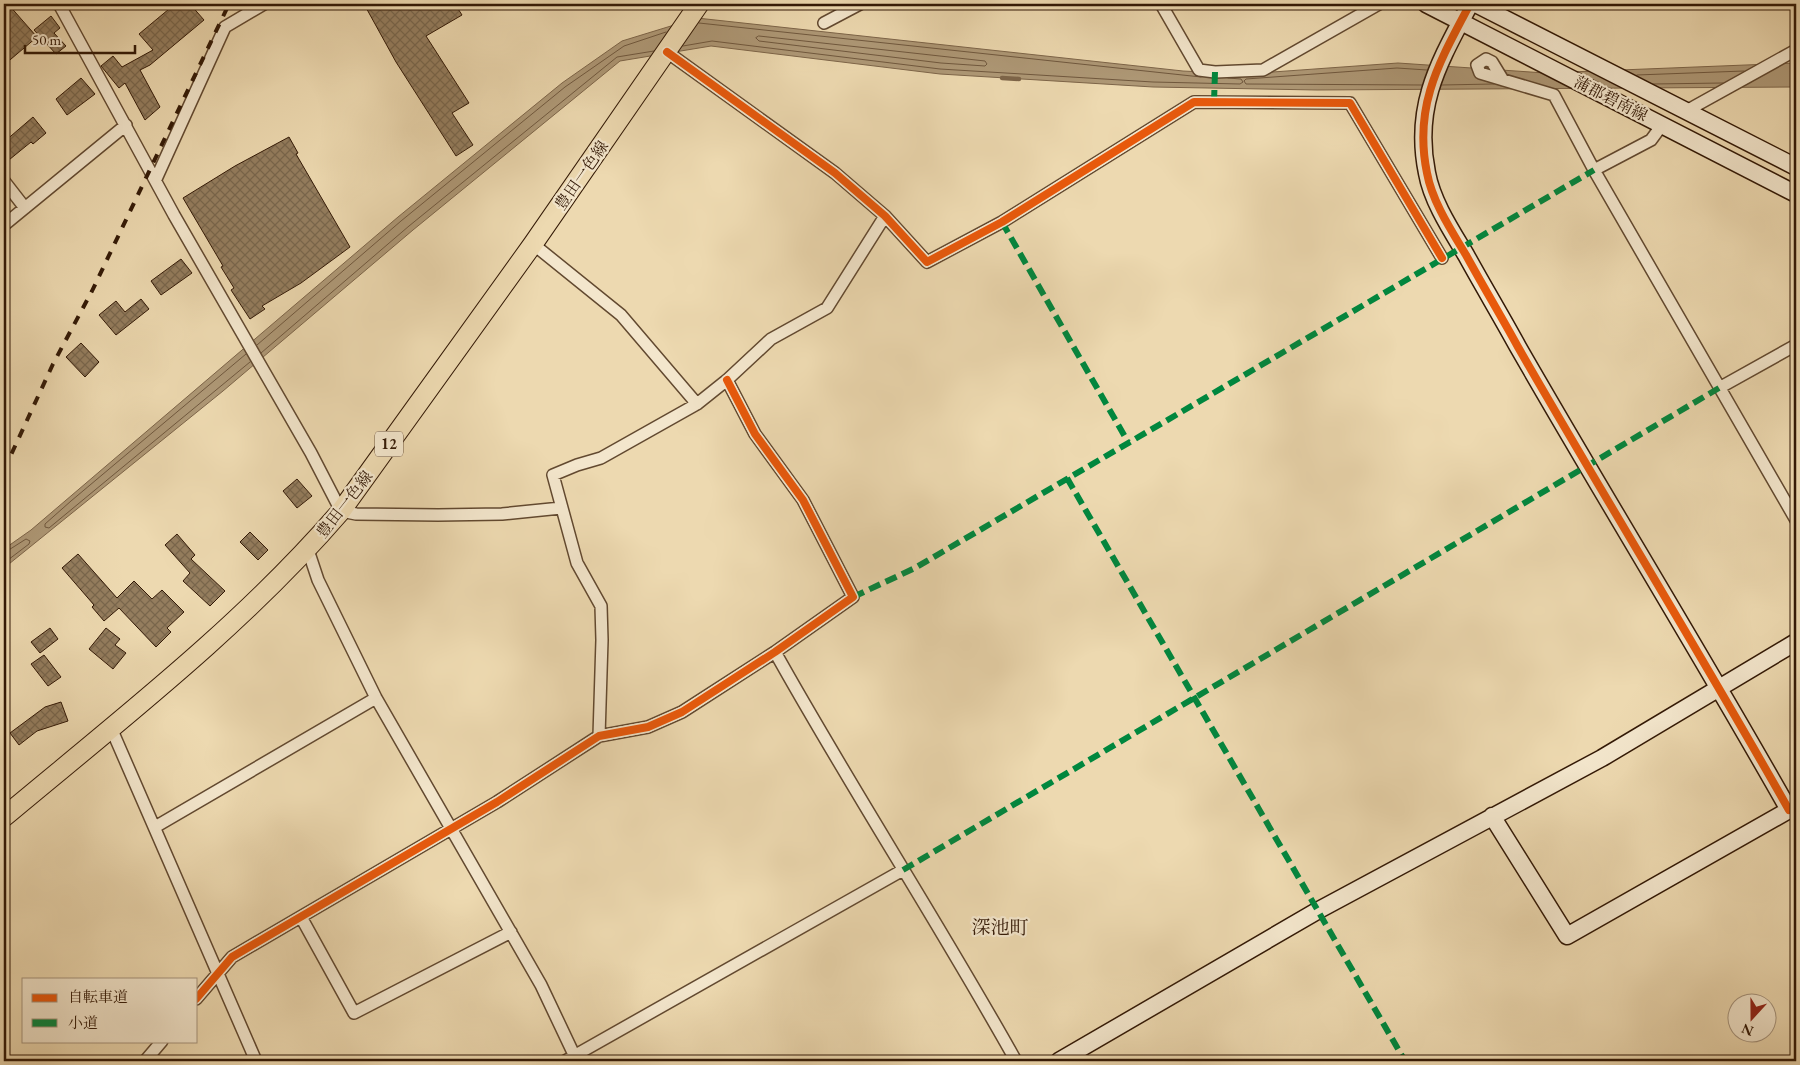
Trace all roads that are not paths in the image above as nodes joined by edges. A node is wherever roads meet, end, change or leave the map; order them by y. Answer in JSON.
{"nodes":[{"id":1,"x":59,"y":4,"type":"edge"},
{"id":2,"x":264,"y":4,"type":"edge"},
{"id":3,"x":700,"y":4,"type":"edge"},
{"id":4,"x":860,"y":4,"type":"edge"},
{"id":5,"x":1160,"y":4,"type":"edge"},
{"id":6,"x":1379,"y":4,"type":"edge"},
{"id":7,"x":1426,"y":4,"type":"edge"},
{"id":8,"x":1470,"y":4,"type":"edge"},
{"id":9,"x":1476,"y":4,"type":"edge"},
{"id":10,"x":1461,"y":21,"type":"junction"},
{"id":11,"x":824,"y":23,"type":"dead end"},
{"id":12,"x":1796,"y":50,"type":"edge"},
{"id":13,"x":667,"y":52,"type":"junction"},
{"id":14,"x":1503,"y":80,"type":"dead end"},
{"id":15,"x":1688,"y":110,"type":"junction"},
{"id":16,"x":126,"y":125,"type":"junction"},
{"id":17,"x":1662,"y":125,"type":"junction"},
{"id":18,"x":1796,"y":167,"type":"edge"},
{"id":19,"x":1594,"y":170,"type":"junction"},
{"id":20,"x":156,"y":179,"type":"junction"},
{"id":21,"x":4,"y":181,"type":"edge"},
{"id":22,"x":1796,"y":194,"type":"edge"},
{"id":23,"x":25,"y":208,"type":"junction"},
{"id":24,"x":885,"y":216,"type":"junction"},
{"id":25,"x":4,"y":225,"type":"edge"},
{"id":26,"x":533,"y":244,"type":"junction"},
{"id":27,"x":1442,"y":258,"type":"dead end"},
{"id":28,"x":1796,"y":345,"type":"edge"},
{"id":29,"x":727,"y":380,"type":"junction"},
{"id":30,"x":1719,"y":388,"type":"junction"},
{"id":31,"x":696,"y":404,"type":"junction"},
{"id":32,"x":561,"y":508,"type":"junction"},
{"id":33,"x":341,"y":511,"type":"junction"},
{"id":34,"x":1796,"y":520,"type":"edge"},
{"id":35,"x":308,"y":550,"type":"junction"},
{"id":36,"x":1796,"y":642,"type":"edge"},
{"id":37,"x":775,"y":652,"type":"junction"},
{"id":38,"x":1720,"y":688,"type":"junction"},
{"id":39,"x":376,"y":698,"type":"junction"},
{"id":40,"x":111,"y":728,"type":"junction"},
{"id":41,"x":599,"y":736,"type":"junction"},
{"id":42,"x":1793,"y":808,"type":"edge"},
{"id":43,"x":1492,"y":816,"type":"junction"},
{"id":44,"x":4,"y":817,"type":"edge"},
{"id":45,"x":155,"y":826,"type":"junction"},
{"id":46,"x":452,"y":828,"type":"junction"},
{"id":47,"x":903,"y":870,"type":"junction"},
{"id":48,"x":301,"y":918,"type":"junction"},
{"id":49,"x":511,"y":932,"type":"junction"},
{"id":50,"x":219,"y":973,"type":"junction"},
{"id":51,"x":198,"y":998,"type":"edge"},
{"id":52,"x":161,"y":1042,"type":"edge"},
{"id":53,"x":572,"y":1060,"type":"edge"},
{"id":54,"x":145,"y":1061,"type":"edge"},
{"id":55,"x":256,"y":1061,"type":"edge"},
{"id":56,"x":1016,"y":1061,"type":"edge"},
{"id":57,"x":1058,"y":1061,"type":"edge"}],
"edges":[{"from":1,"to":16,"type":"street"},
{"from":2,"to":20,"type":"street"},
{"from":3,"to":13,"type":"main road","name":"豊田一色線","number":"12"},
{"from":4,"to":11,"type":"street"},
{"from":5,"to":6,"type":"street"},
{"from":7,"to":10,"type":"street","name":"蒲郡碧南線"},
{"from":8,"to":10,"type":"street"},
{"from":9,"to":15,"type":"street","name":"蒲郡碧南線"},
{"from":10,"to":17,"type":"street","name":"蒲郡碧南線"},
{"from":10,"to":38,"type":"street"},
{"from":12,"to":15,"type":"street"},
{"from":13,"to":24,"type":"street"},
{"from":13,"to":26,"type":"main road","name":"豊田一色線","number":"12"},
{"from":14,"to":19,"type":"street"},
{"from":15,"to":18,"type":"street","name":"蒲郡碧南線"},
{"from":16,"to":20,"type":"street"},
{"from":16,"to":23,"type":"street"},
{"from":17,"to":19,"type":"street"},
{"from":17,"to":22,"type":"street","name":"蒲郡碧南線"},
{"from":19,"to":30,"type":"street"},
{"from":20,"to":33,"type":"street"},
{"from":21,"to":23,"type":"street"},
{"from":23,"to":25,"type":"street"},
{"from":24,"to":27,"type":"street"},
{"from":24,"to":29,"type":"street"},
{"from":26,"to":31,"type":"street"},
{"from":26,"to":33,"type":"main road","name":"豊田一色線","number":"12"},
{"from":28,"to":30,"type":"street"},
{"from":29,"to":31,"type":"street"},
{"from":29,"to":37,"type":"street"},
{"from":30,"to":34,"type":"street"},
{"from":31,"to":32,"type":"street"},
{"from":32,"to":33,"type":"street"},
{"from":32,"to":41,"type":"street"},
{"from":33,"to":35,"type":"main road","name":"豊田一色線","number":"12"},
{"from":35,"to":39,"type":"street"},
{"from":35,"to":40,"type":"main road","name":"豊田一色線","number":"12"},
{"from":36,"to":38,"type":"street"},
{"from":37,"to":41,"type":"street"},
{"from":37,"to":47,"type":"street"},
{"from":38,"to":42,"type":"street"},
{"from":38,"to":43,"type":"street"},
{"from":39,"to":45,"type":"street"},
{"from":39,"to":46,"type":"street"},
{"from":40,"to":44,"type":"main road","name":"豊田一色線","number":"12"},
{"from":40,"to":45,"type":"street"},
{"from":41,"to":46,"type":"street"},
{"from":42,"to":43,"type":"street"},
{"from":43,"to":57,"type":"street"},
{"from":45,"to":50,"type":"street"},
{"from":46,"to":48,"type":"street"},
{"from":46,"to":49,"type":"street"},
{"from":47,"to":53,"type":"street"},
{"from":47,"to":56,"type":"street"},
{"from":48,"to":49,"type":"street"},
{"from":48,"to":50,"type":"street"},
{"from":49,"to":53,"type":"street"},
{"from":50,"to":51,"type":"street"},
{"from":50,"to":55,"type":"street"},
{"from":52,"to":54,"type":"street"}]}
